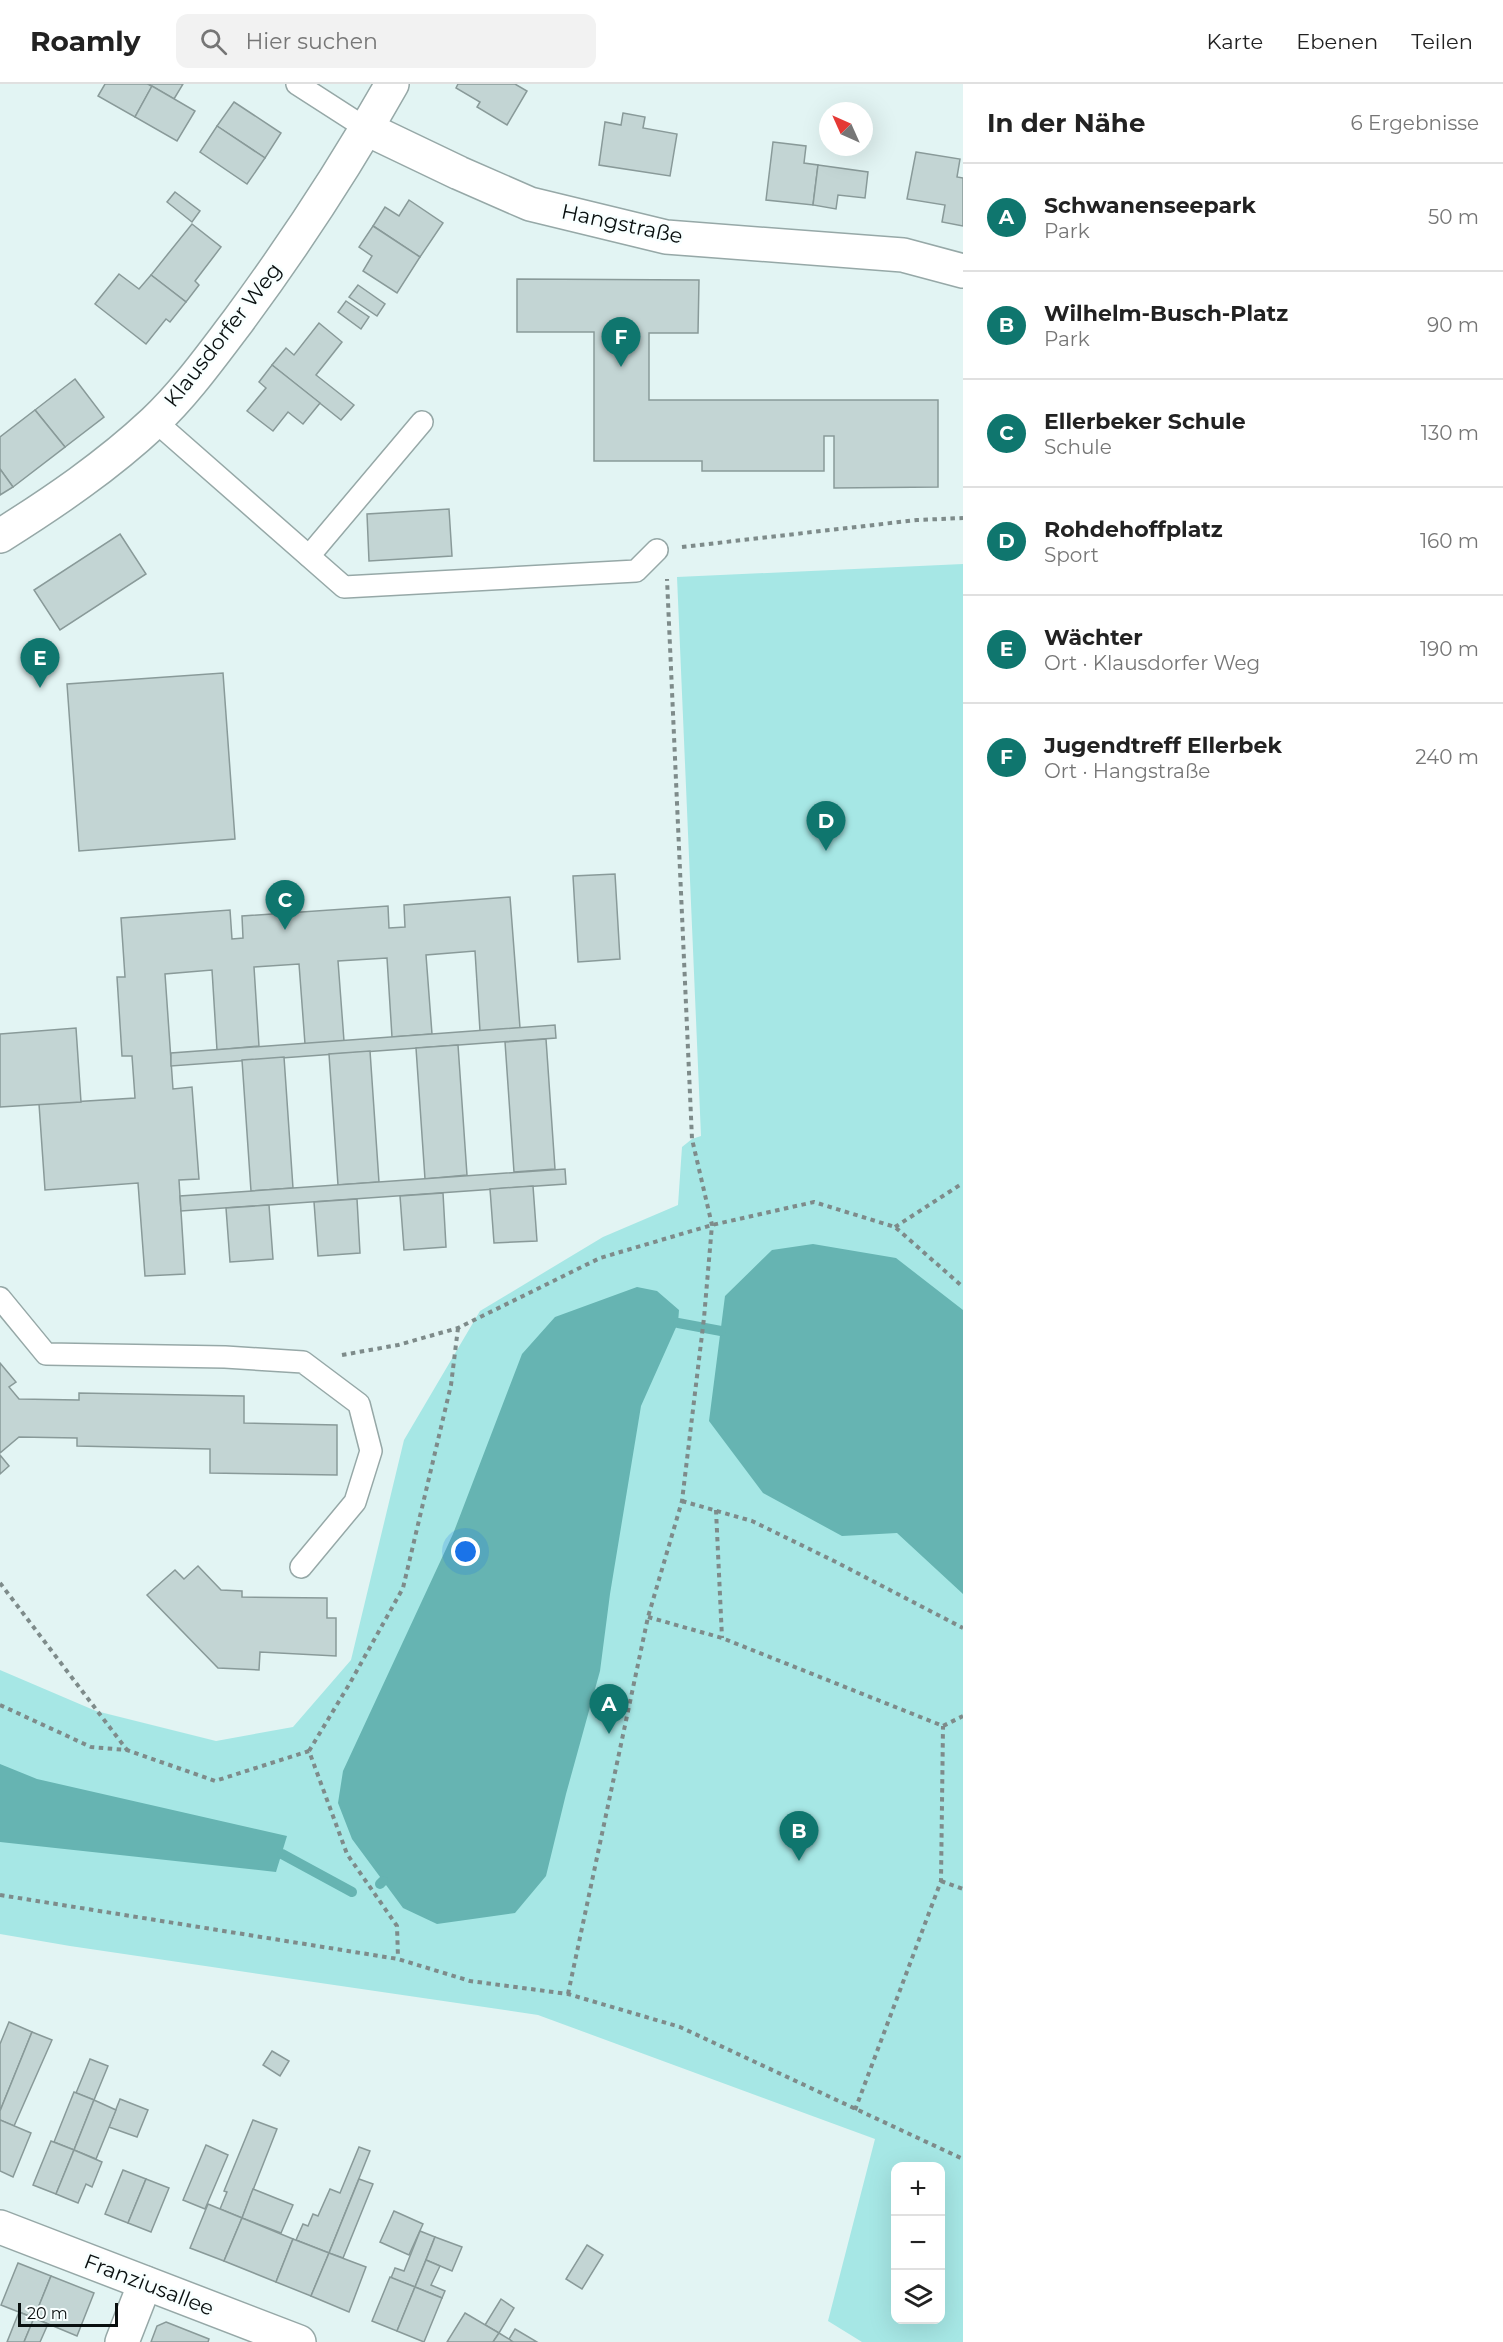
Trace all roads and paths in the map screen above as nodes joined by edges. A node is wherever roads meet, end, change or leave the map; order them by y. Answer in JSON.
{"nodes":[{"id":1,"x":297,"y":84,"type":"edge"},
{"id":2,"x":392,"y":84,"type":"edge"},
{"id":3,"x":367,"y":129,"type":"junction"},
{"id":4,"x":963,"y":271,"type":"edge"},
{"id":5,"x":155,"y":421,"type":"junction"},
{"id":6,"x":422,"y":422,"type":"dead end"},
{"id":7,"x":963,"y":518,"type":"edge"},
{"id":8,"x":0,"y":536,"type":"edge"},
{"id":9,"x":657,"y":550,"type":"junction"},
{"id":10,"x":309,"y":556,"type":"junction"},
{"id":11,"x":963,"y":1183,"type":"edge"},
{"id":12,"x":712,"y":1225,"type":"junction"},
{"id":13,"x":895,"y":1227,"type":"junction"},
{"id":14,"x":963,"y":1287,"type":"edge"},
{"id":15,"x":0,"y":1298,"type":"edge"},
{"id":16,"x":458,"y":1328,"type":"junction"},
{"id":17,"x":303,"y":1362,"type":"junction"},
{"id":18,"x":682,"y":1501,"type":"junction"},
{"id":19,"x":716,"y":1509,"type":"junction"},
{"id":20,"x":301,"y":1567,"type":"dead end"},
{"id":21,"x":0,"y":1582,"type":"edge"},
{"id":22,"x":648,"y":1617,"type":"junction"},
{"id":23,"x":963,"y":1628,"type":"edge"},
{"id":24,"x":722,"y":1638,"type":"junction"},
{"id":25,"x":0,"y":1705,"type":"edge"},
{"id":26,"x":963,"y":1716,"type":"edge"},
{"id":27,"x":943,"y":1726,"type":"junction"},
{"id":28,"x":127,"y":1750,"type":"junction"},
{"id":29,"x":309,"y":1751,"type":"junction"},
{"id":30,"x":941,"y":1881,"type":"junction"},
{"id":31,"x":963,"y":1889,"type":"edge"},
{"id":32,"x":0,"y":1895,"type":"edge"},
{"id":33,"x":398,"y":1959,"type":"junction"},
{"id":34,"x":568,"y":1994,"type":"junction"},
{"id":35,"x":855,"y":2110,"type":"junction"},
{"id":36,"x":963,"y":2159,"type":"edge"},
{"id":37,"x":0,"y":2227,"type":"edge"},
{"id":38,"x":145,"y":2283,"type":"junction"},
{"id":39,"x":122,"y":2342,"type":"edge"},
{"id":40,"x":299,"y":2342,"type":"edge"}],
"edges":[{"from":1,"to":3,"type":"lane"},
{"from":2,"to":3,"type":"street","name":"Klausdorfer Weg"},
{"from":3,"to":4,"type":"street","name":"Hangstraße"},
{"from":3,"to":5,"type":"street","name":"Klausdorfer Weg"},
{"from":5,"to":8,"type":"street","name":"Klausdorfer Weg"},
{"from":5,"to":10,"type":"lane"},
{"from":6,"to":10,"type":"lane"},
{"from":7,"to":9,"type":"path"},
{"from":9,"to":10,"type":"lane"},
{"from":9,"to":12,"type":"path"},
{"from":11,"to":13,"type":"path"},
{"from":12,"to":13,"type":"path"},
{"from":12,"to":16,"type":"path"},
{"from":12,"to":18,"type":"path"},
{"from":13,"to":14,"type":"path"},
{"from":15,"to":17,"type":"lane"},
{"from":16,"to":17,"type":"path"},
{"from":16,"to":29,"type":"path"},
{"from":17,"to":20,"type":"lane"},
{"from":18,"to":19,"type":"path"},
{"from":18,"to":22,"type":"path"},
{"from":19,"to":23,"type":"path"},
{"from":19,"to":24,"type":"path"},
{"from":21,"to":28,"type":"path"},
{"from":22,"to":24,"type":"path"},
{"from":22,"to":34,"type":"path"},
{"from":24,"to":27,"type":"path"},
{"from":25,"to":28,"type":"path"},
{"from":26,"to":27,"type":"path"},
{"from":27,"to":30,"type":"path"},
{"from":28,"to":29,"type":"path"},
{"from":29,"to":33,"type":"path"},
{"from":30,"to":31,"type":"path"},
{"from":30,"to":35,"type":"path"},
{"from":32,"to":33,"type":"path"},
{"from":33,"to":34,"type":"path"},
{"from":34,"to":35,"type":"path"},
{"from":35,"to":36,"type":"path"},
{"from":37,"to":38,"type":"street","name":"Franziusallee"},
{"from":38,"to":39,"type":"street"},
{"from":38,"to":40,"type":"street","name":"Franziusallee"}]}
